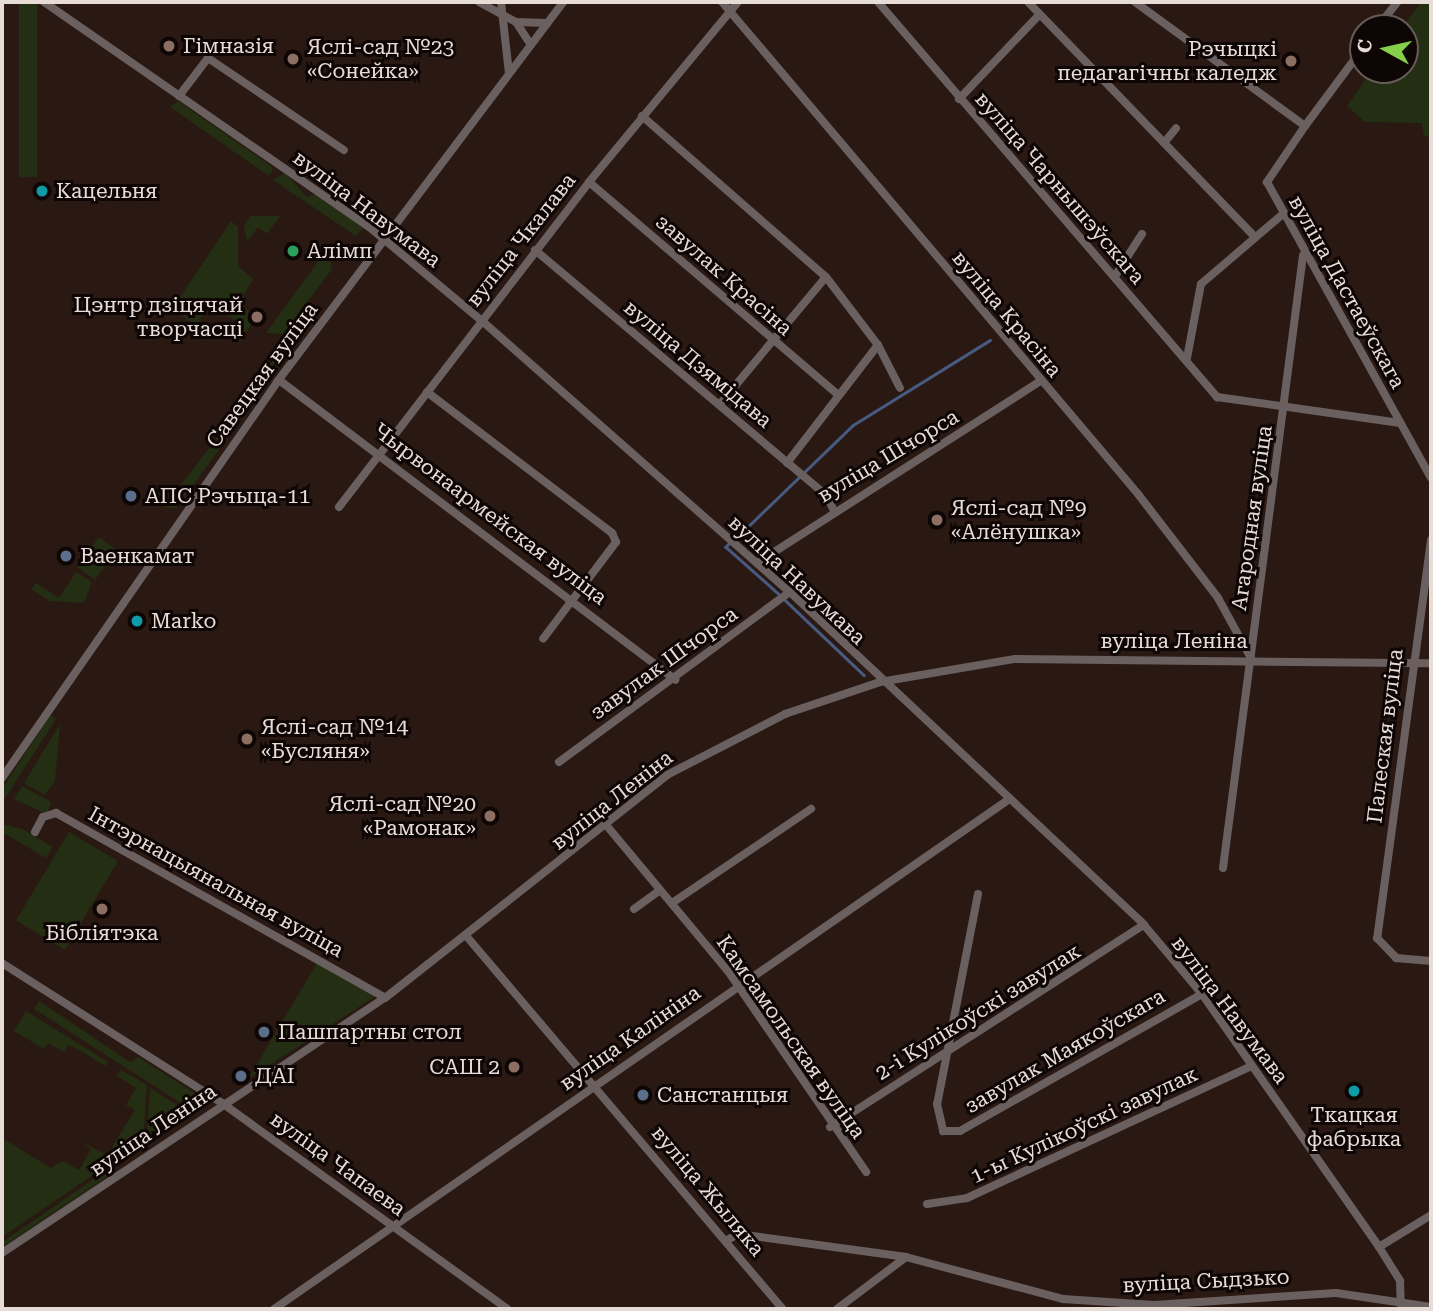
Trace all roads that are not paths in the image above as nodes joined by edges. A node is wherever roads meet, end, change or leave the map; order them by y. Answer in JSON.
{"nodes":[{"id":1,"x":44,"y":2,"type":"edge"},
{"id":2,"x":479,"y":2,"type":"edge"},
{"id":3,"x":501,"y":2,"type":"edge"},
{"id":4,"x":563,"y":2,"type":"edge"},
{"id":5,"x":722,"y":2,"type":"edge"},
{"id":6,"x":738,"y":2,"type":"edge"},
{"id":7,"x":878,"y":2,"type":"edge"},
{"id":8,"x":1028,"y":2,"type":"edge"},
{"id":9,"x":1135,"y":2,"type":"edge"},
{"id":10,"x":731,"y":11,"type":"junction"},
{"id":11,"x":1039,"y":15,"type":"junction"},
{"id":12,"x":505,"y":19,"type":"junction"},
{"id":13,"x":516,"y":22,"type":"junction"},
{"id":14,"x":547,"y":23,"type":"junction"},
{"id":15,"x":509,"y":33,"type":"junction"},
{"id":16,"x":531,"y":45,"type":"junction"},
{"id":17,"x":1349,"y":67,"type":"edge"},
{"id":18,"x":509,"y":74,"type":"junction"},
{"id":19,"x":179,"y":96,"type":"junction"},
{"id":20,"x":959,"y":99,"type":"junction"},
{"id":21,"x":642,"y":116,"type":"junction"},
{"id":22,"x":1306,"y":126,"type":"junction"},
{"id":23,"x":1176,"y":128,"type":"dead end"},
{"id":24,"x":1164,"y":143,"type":"junction"},
{"id":25,"x":344,"y":150,"type":"dead end"},
{"id":26,"x":589,"y":182,"type":"junction"},
{"id":27,"x":1283,"y":214,"type":"junction"},
{"id":28,"x":1142,"y":234,"type":"dead end"},
{"id":29,"x":1252,"y":234,"type":"junction"},
{"id":30,"x":384,"y":239,"type":"junction"},
{"id":31,"x":536,"y":250,"type":"junction"},
{"id":32,"x":1303,"y":255,"type":"junction"},
{"id":33,"x":1115,"y":276,"type":"junction"},
{"id":34,"x":827,"y":277,"type":"junction"},
{"id":35,"x":481,"y":320,"type":"junction"},
{"id":36,"x":771,"y":340,"type":"junction"},
{"id":37,"x":878,"y":345,"type":"junction"},
{"id":38,"x":1187,"y":358,"type":"junction"},
{"id":39,"x":279,"y":380,"type":"junction"},
{"id":40,"x":1040,"y":381,"type":"junction"},
{"id":41,"x":900,"y":388,"type":"dead end"},
{"id":42,"x":427,"y":392,"type":"junction"},
{"id":43,"x":836,"y":394,"type":"junction"},
{"id":44,"x":720,"y":404,"type":"junction"},
{"id":45,"x":1285,"y":409,"type":"junction"},
{"id":46,"x":1400,"y":423,"type":"junction"},
{"id":47,"x":381,"y":453,"type":"junction"},
{"id":48,"x":787,"y":463,"type":"junction"},
{"id":49,"x":1431,"y":478,"type":"edge"},
{"id":50,"x":339,"y":507,"type":"dead end"},
{"id":51,"x":833,"y":509,"type":"junction"},
{"id":52,"x":1431,"y":540,"type":"edge"},
{"id":53,"x":757,"y":563,"type":"junction"},
{"id":54,"x":790,"y":592,"type":"junction"},
{"id":55,"x":576,"y":599,"type":"junction"},
{"id":56,"x":543,"y":639,"type":"dead end"},
{"id":57,"x":1251,"y":658,"type":"junction"},
{"id":58,"x":1412,"y":663,"type":"junction"},
{"id":59,"x":1431,"y":663,"type":"edge"},
{"id":60,"x":676,"y":680,"type":"junction"},
{"id":61,"x":880,"y":682,"type":"junction"},
{"id":62,"x":559,"y":762,"type":"dead end"},
{"id":63,"x":2,"y":778,"type":"edge"},
{"id":64,"x":1008,"y":800,"type":"junction"},
{"id":65,"x":811,"y":809,"type":"dead end"},
{"id":66,"x":607,"y":826,"type":"junction"},
{"id":67,"x":35,"y":832,"type":"dead end"},
{"id":68,"x":1223,"y":868,"type":"dead end"},
{"id":69,"x":657,"y":892,"type":"junction"},
{"id":70,"x":978,"y":894,"type":"dead end"},
{"id":71,"x":672,"y":903,"type":"junction"},
{"id":72,"x":634,"y":909,"type":"dead end"},
{"id":73,"x":1144,"y":926,"type":"junction"},
{"id":74,"x":468,"y":938,"type":"junction"},
{"id":75,"x":1431,"y":961,"type":"edge"},
{"id":76,"x":2,"y":963,"type":"edge"},
{"id":77,"x":735,"y":986,"type":"junction"},
{"id":78,"x":1202,"y":994,"type":"junction"},
{"id":79,"x":385,"y":998,"type":"junction"},
{"id":80,"x":950,"y":1048,"type":"junction"},
{"id":81,"x":1252,"y":1066,"type":"junction"},
{"id":82,"x":593,"y":1084,"type":"junction"},
{"id":83,"x":222,"y":1103,"type":"junction"},
{"id":84,"x":830,"y":1127,"type":"junction"},
{"id":85,"x":866,"y":1172,"type":"dead end"},
{"id":86,"x":927,"y":1204,"type":"dead end"},
{"id":87,"x":1431,"y":1215,"type":"edge"},
{"id":88,"x":392,"y":1224,"type":"junction"},
{"id":89,"x":729,"y":1239,"type":"junction"},
{"id":90,"x":1379,"y":1247,"type":"junction"},
{"id":91,"x":2,"y":1254,"type":"edge"},
{"id":92,"x":906,"y":1257,"type":"junction"},
{"id":93,"x":1403,"y":1306,"type":"edge"},
{"id":94,"x":1431,"y":1307,"type":"edge"},
{"id":95,"x":274,"y":1309,"type":"edge"},
{"id":96,"x":508,"y":1309,"type":"edge"},
{"id":97,"x":783,"y":1309,"type":"edge"},
{"id":98,"x":837,"y":1309,"type":"edge"}],
"edges":[{"from":1,"to":19,"type":"street","name":"вуліца Навумава"},
{"from":2,"to":12,"type":"street"},
{"from":3,"to":12,"type":"street"},
{"from":4,"to":14,"type":"street","name":"Савецкая вуліца"},
{"from":5,"to":10,"type":"street","name":"вуліца Красіна"},
{"from":6,"to":10,"type":"street","name":"вуліца Чкалава"},
{"from":7,"to":20,"type":"street","name":"вуліца Чарнышэўскага"},
{"from":8,"to":11,"type":"street"},
{"from":9,"to":22,"type":"street"},
{"from":10,"to":21,"type":"street","name":"вуліца Чкалава"},
{"from":10,"to":40,"type":"street","name":"вуліца Красіна"},
{"from":11,"to":20,"type":"street"},
{"from":11,"to":24,"type":"street"},
{"from":12,"to":13,"type":"street"},
{"from":12,"to":15,"type":"street"},
{"from":13,"to":14,"type":"street"},
{"from":13,"to":16,"type":"street"},
{"from":14,"to":16,"type":"street","name":"Савецкая вуліца"},
{"from":15,"to":16,"type":"street"},
{"from":15,"to":18,"type":"street"},
{"from":16,"to":18,"type":"street","name":"Савецкая вуліца"},
{"from":17,"to":22,"type":"street"},
{"from":18,"to":30,"type":"street","name":"Савецкая вуліца"},
{"from":19,"to":25,"type":"street"},
{"from":19,"to":30,"type":"street","name":"вуліца Навумава"},
{"from":20,"to":33,"type":"street","name":"вуліца Чарнышэўскага"},
{"from":21,"to":26,"type":"street","name":"вуліца Чкалава"},
{"from":21,"to":34,"type":"street"},
{"from":22,"to":27,"type":"street","name":"вуліца Дастаеўскага"},
{"from":23,"to":24,"type":"street"},
{"from":24,"to":29,"type":"street"},
{"from":26,"to":31,"type":"street","name":"вуліца Чкалава"},
{"from":26,"to":36,"type":"street","name":"завулак Красіна"},
{"from":27,"to":29,"type":"street"},
{"from":27,"to":32,"type":"street","name":"вуліца Дастаеўскага"},
{"from":28,"to":33,"type":"street"},
{"from":29,"to":38,"type":"street"},
{"from":30,"to":35,"type":"street","name":"вуліца Навумава"},
{"from":30,"to":39,"type":"street","name":"Савецкая вуліца"},
{"from":31,"to":35,"type":"street","name":"вуліца Чкалава"},
{"from":31,"to":44,"type":"street","name":"вуліца Дзямідава"},
{"from":32,"to":45,"type":"street","name":"Агародная вуліца"},
{"from":32,"to":46,"type":"street","name":"вуліца Дастаеўскага"},
{"from":33,"to":38,"type":"street","name":"вуліца Чарнышэўскага"},
{"from":34,"to":36,"type":"street"},
{"from":34,"to":37,"type":"street"},
{"from":35,"to":42,"type":"street","name":"вуліца Чкалава"},
{"from":35,"to":53,"type":"street","name":"вуліца Навумава"},
{"from":36,"to":43,"type":"street","name":"завулак Красіна"},
{"from":36,"to":44,"type":"street"},
{"from":37,"to":41,"type":"street"},
{"from":37,"to":43,"type":"street"},
{"from":38,"to":45,"type":"street","name":"вуліца Чарнышэўскага"},
{"from":39,"to":47,"type":"street","name":"Чырвонаармейская вуліца"},
{"from":39,"to":63,"type":"street","name":"Савецкая вуліца"},
{"from":40,"to":51,"type":"street","name":"вуліца Шчорса"},
{"from":40,"to":57,"type":"street","name":"вуліца Красіна"},
{"from":42,"to":47,"type":"street","name":"вуліца Чкалава"},
{"from":42,"to":55,"type":"street"},
{"from":43,"to":48,"type":"street"},
{"from":44,"to":48,"type":"street","name":"вуліца Дзямідава"},
{"from":45,"to":46,"type":"street"},
{"from":45,"to":57,"type":"street","name":"Агародная вуліца"},
{"from":46,"to":49,"type":"street","name":"вуліца Дастаеўскага"},
{"from":47,"to":50,"type":"street","name":"вуліца Чкалава"},
{"from":47,"to":55,"type":"street","name":"Чырвонаармейская вуліца"},
{"from":48,"to":51,"type":"street","name":"вуліца Дзямідава"},
{"from":51,"to":53,"type":"street","name":"вуліца Шчорса"},
{"from":52,"to":58,"type":"street","name":"Палеская вуліца"},
{"from":53,"to":54,"type":"street","name":"вуліца Навумава"},
{"from":54,"to":60,"type":"street","name":"завулак Шчорса"},
{"from":54,"to":61,"type":"street","name":"вуліца Навумава"},
{"from":55,"to":56,"type":"street"},
{"from":55,"to":60,"type":"street","name":"Чырвонаармейская вуліца"},
{"from":57,"to":58,"type":"street","name":"вуліца Леніна"},
{"from":57,"to":61,"type":"street","name":"вуліца Леніна"},
{"from":57,"to":68,"type":"street","name":"Агародная вуліца"},
{"from":58,"to":59,"type":"street","name":"вуліца Леніна"},
{"from":58,"to":75,"type":"street","name":"Палеская вуліца"},
{"from":60,"to":62,"type":"street","name":"завулак Шчорса"},
{"from":61,"to":64,"type":"street","name":"вуліца Навумава"},
{"from":61,"to":66,"type":"street","name":"вуліца Леніна"},
{"from":64,"to":73,"type":"street","name":"вуліца Навумава"},
{"from":64,"to":77,"type":"street","name":"вуліца Калініна"},
{"from":65,"to":71,"type":"street"},
{"from":66,"to":69,"type":"street","name":"Камсамольская вуліца"},
{"from":66,"to":74,"type":"street","name":"вуліца Леніна"},
{"from":67,"to":79,"type":"street","name":"Інтэрнацыянальная вуліца"},
{"from":69,"to":71,"type":"street","name":"Камсамольская вуліца"},
{"from":69,"to":72,"type":"street"},
{"from":70,"to":80,"type":"street"},
{"from":71,"to":77,"type":"street","name":"Камсамольская вуліца"},
{"from":73,"to":78,"type":"street","name":"вуліца Навумава"},
{"from":73,"to":80,"type":"street","name":"2-і Кулікоўскі завулак"},
{"from":74,"to":79,"type":"street","name":"вуліца Леніна"},
{"from":74,"to":82,"type":"street","name":"вуліца Жыляка"},
{"from":76,"to":83,"type":"street","name":"вуліца Чапаева"},
{"from":77,"to":82,"type":"street","name":"вуліца Калініна"},
{"from":77,"to":84,"type":"street","name":"Камсамольская вуліца"},
{"from":78,"to":80,"type":"street","name":"завулак Маякоўскага"},
{"from":78,"to":81,"type":"street","name":"вуліца Навумава"},
{"from":79,"to":83,"type":"street","name":"вуліца Леніна"},
{"from":80,"to":84,"type":"street","name":"2-і Кулікоўскі завулак"},
{"from":81,"to":86,"type":"street","name":"1-ы Кулікоўскі завулак"},
{"from":81,"to":90,"type":"street","name":"вуліца Навумава"},
{"from":82,"to":88,"type":"street","name":"вуліца Калініна"},
{"from":82,"to":89,"type":"street","name":"вуліца Жыляка"},
{"from":83,"to":88,"type":"street","name":"вуліца Чапаева"},
{"from":83,"to":91,"type":"street","name":"вуліца Леніна"},
{"from":84,"to":85,"type":"street","name":"Камсамольская вуліца"},
{"from":87,"to":90,"type":"street"},
{"from":88,"to":95,"type":"street","name":"вуліца Калініна"},
{"from":88,"to":96,"type":"street","name":"вуліца Чапаева"},
{"from":89,"to":92,"type":"street","name":"вуліца Сыдзько"},
{"from":89,"to":97,"type":"street","name":"вуліца Жыляка"},
{"from":90,"to":93,"type":"street","name":"вуліца Навумава"},
{"from":92,"to":93,"type":"street","name":"вуліца Сыдзько"},
{"from":92,"to":98,"type":"street"},
{"from":93,"to":94,"type":"street","name":"вуліца Сыдзько"}]}
